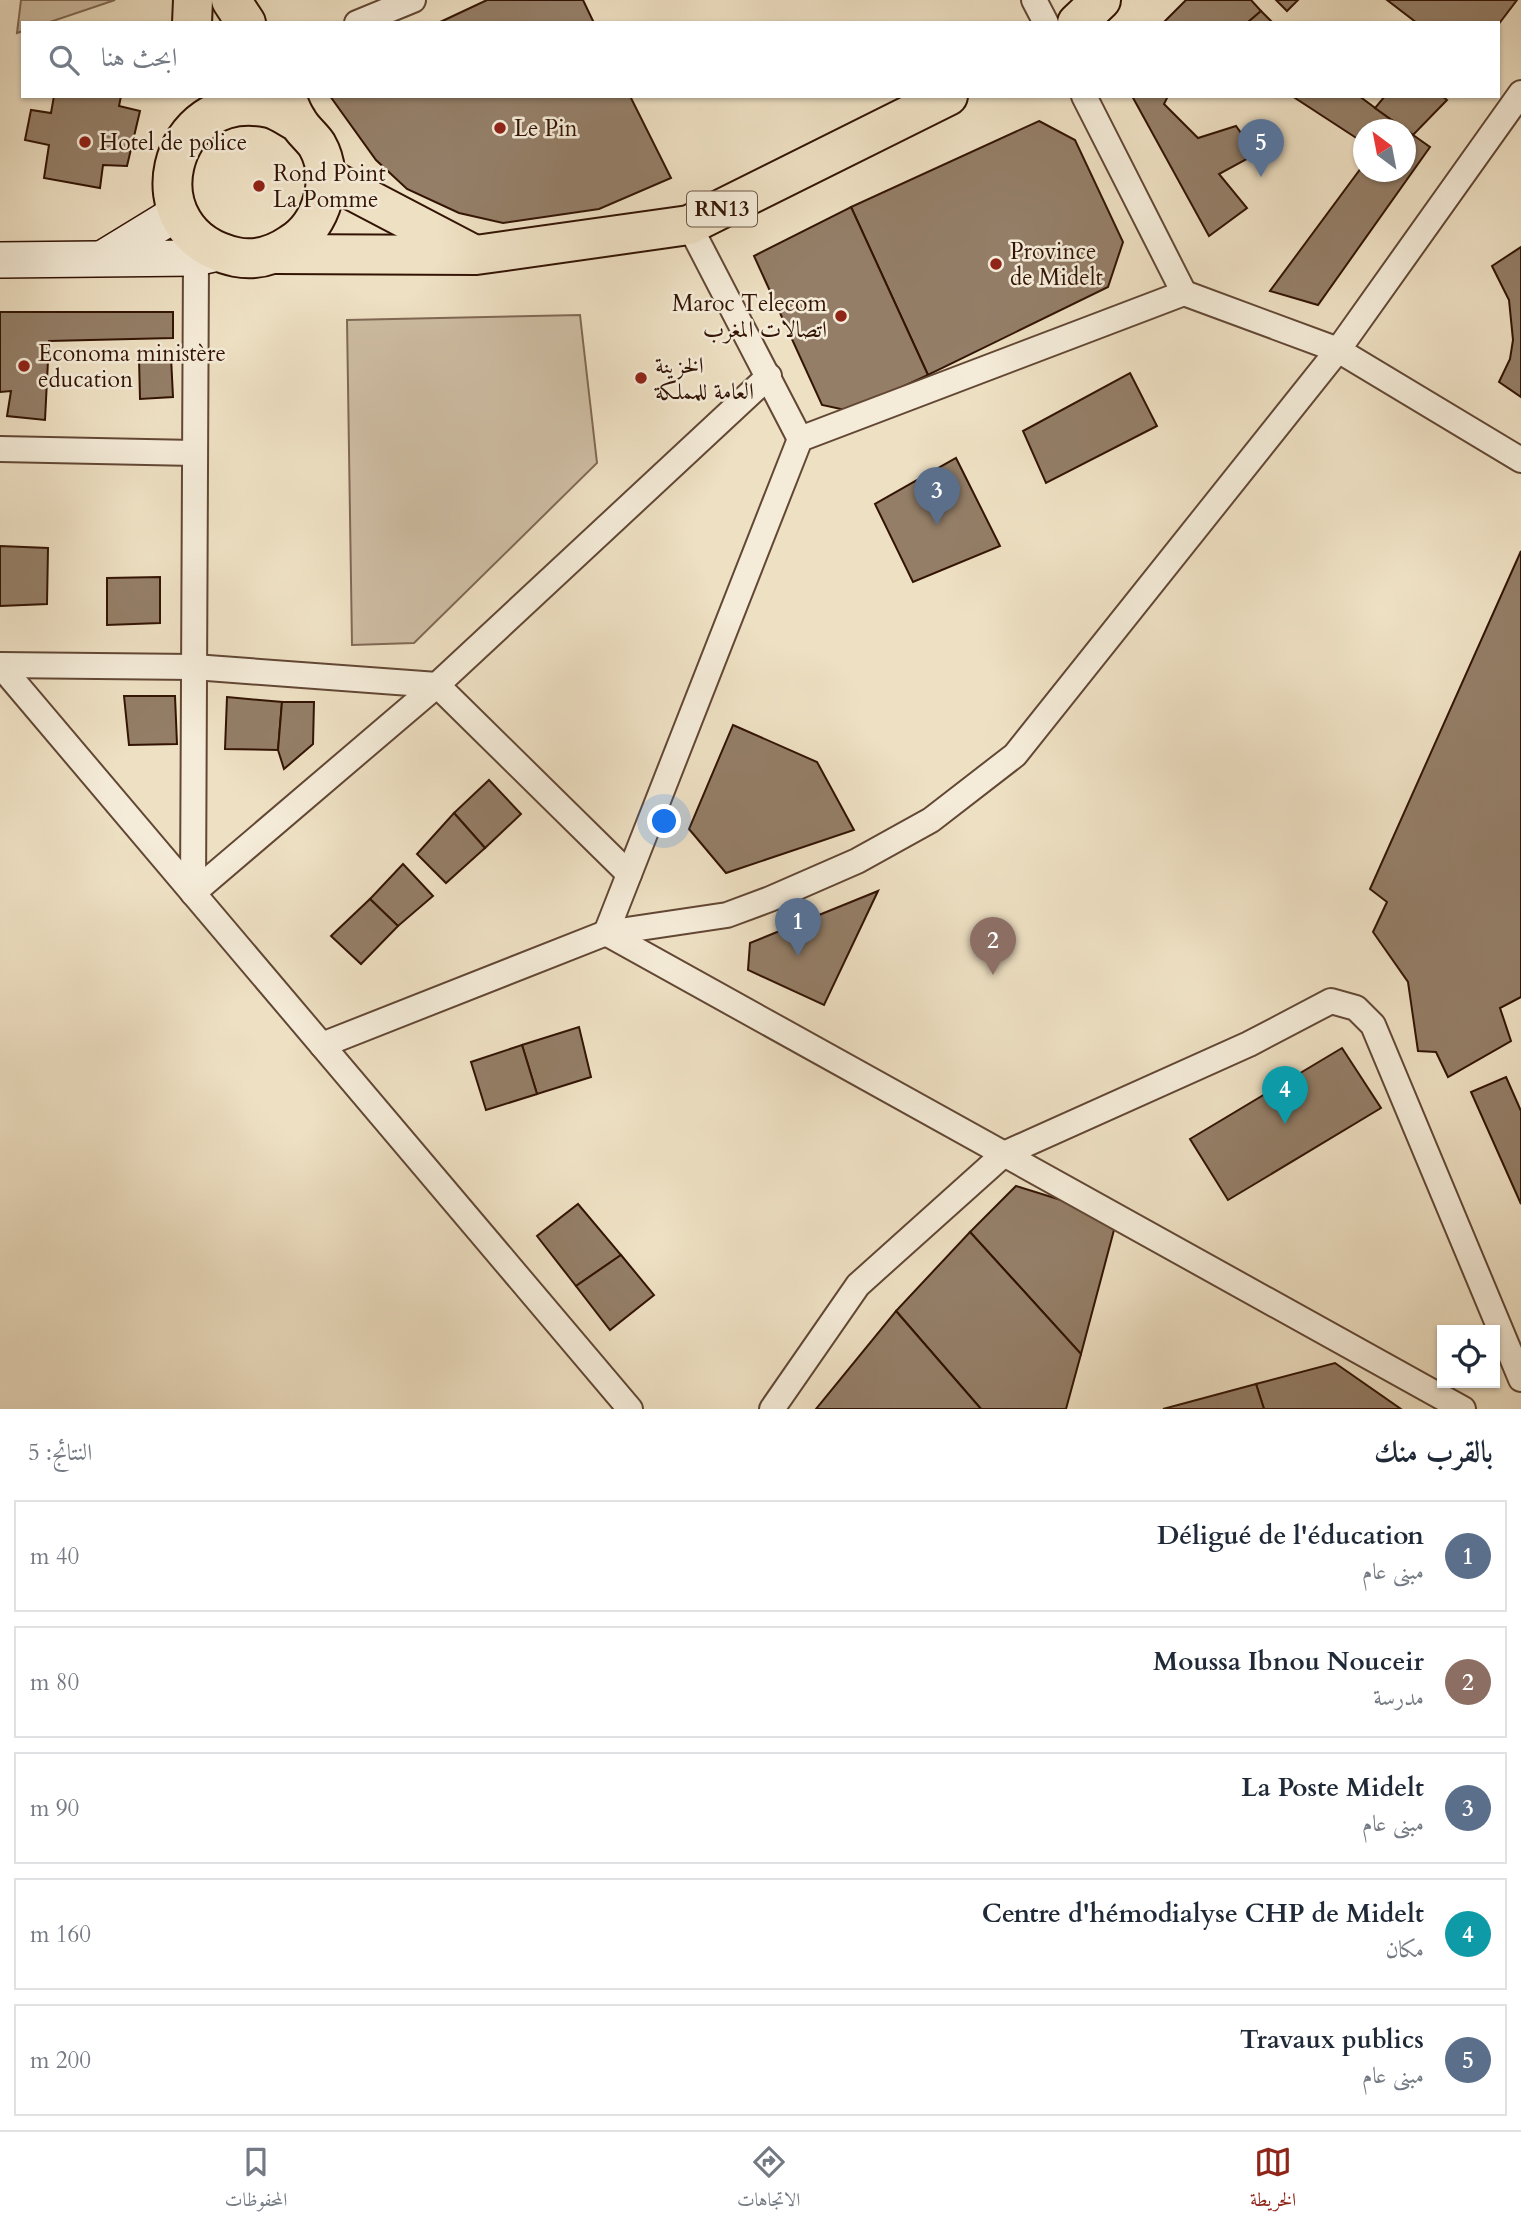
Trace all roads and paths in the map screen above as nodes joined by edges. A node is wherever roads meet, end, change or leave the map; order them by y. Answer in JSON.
{"nodes":[{"id":1,"x":193,"y":0,"type":"edge"},
{"id":2,"x":231,"y":0,"type":"edge"},
{"id":3,"x":413,"y":0,"type":"edge"},
{"id":4,"x":1034,"y":0,"type":"edge"},
{"id":5,"x":1101,"y":0,"type":"edge"},
{"id":6,"x":192,"y":21,"type":"edge"},
{"id":7,"x":245,"y":21,"type":"edge"},
{"id":8,"x":362,"y":21,"type":"edge"},
{"id":9,"x":1045,"y":21,"type":"edge"},
{"id":10,"x":1079,"y":21,"type":"edge"},
{"id":11,"x":1521,"y":93,"type":"edge"},
{"id":12,"x":944,"y":98,"type":"edge"},
{"id":13,"x":1085,"y":98,"type":"edge"},
{"id":14,"x":291,"y":109,"type":"edge"},
{"id":15,"x":190,"y":114,"type":"edge"},
{"id":16,"x":326,"y":177,"type":"junction"},
{"id":17,"x":177,"y":213,"type":"junction"},
{"id":18,"x":689,"y":225,"type":"junction"},
{"id":19,"x":276,"y":254,"type":"junction"},
{"id":20,"x":476,"y":255,"type":"junction"},
{"id":21,"x":207,"y":256,"type":"junction"},
{"id":22,"x":105,"y":257,"type":"junction"},
{"id":23,"x":0,"y":260,"type":"edge"},
{"id":24,"x":1184,"y":293,"type":"junction"},
{"id":25,"x":1338,"y":350,"type":"junction"},
{"id":26,"x":769,"y":376,"type":"junction"},
{"id":27,"x":800,"y":439,"type":"junction"},
{"id":28,"x":0,"y":449,"type":"edge"},
{"id":29,"x":195,"y":453,"type":"junction"},
{"id":30,"x":1521,"y":460,"type":"edge"},
{"id":31,"x":194,"y":667,"type":"junction"},
{"id":32,"x":437,"y":685,"type":"junction"},
{"id":33,"x":629,"y":874,"type":"junction"},
{"id":34,"x":193,"y":893,"type":"junction"},
{"id":35,"x":606,"y":933,"type":"junction"},
{"id":36,"x":322,"y":1045,"type":"junction"},
{"id":37,"x":1004,"y":1154,"type":"junction"},
{"id":38,"x":1521,"y":1379,"type":"edge"},
{"id":39,"x":631,"y":1409,"type":"edge"},
{"id":40,"x":772,"y":1409,"type":"edge"},
{"id":41,"x":1463,"y":1409,"type":"edge"}],
"edges":[{"from":1,"to":6,"type":"main road"},
{"from":2,"to":7,"type":"main road"},
{"from":3,"to":8,"type":"street"},
{"from":4,"to":9,"type":"street"},
{"from":5,"to":10,"type":"main road"},
{"from":11,"to":25,"type":"street"},
{"from":12,"to":18,"type":"main road","number":"RN13"},
{"from":13,"to":24,"type":"street"},
{"from":14,"to":15,"type":"main road","number":"RN13"},
{"from":14,"to":16,"type":"main road","number":"RN13"},
{"from":15,"to":17,"type":"main road","number":"RN13"},
{"from":16,"to":19,"type":"main road","number":"RN13"},
{"from":16,"to":20,"type":"main road"},
{"from":17,"to":21,"type":"main road","number":"RN13"},
{"from":17,"to":22,"type":"street"},
{"from":18,"to":20,"type":"main road","number":"RN13"},
{"from":18,"to":26,"type":"street"},
{"from":19,"to":20,"type":"main road","number":"RN13"},
{"from":19,"to":21,"type":"main road","number":"RN13"},
{"from":21,"to":22,"type":"street"},
{"from":21,"to":29,"type":"street"},
{"from":22,"to":23,"type":"street"},
{"from":24,"to":25,"type":"street"},
{"from":24,"to":27,"type":"street"},
{"from":25,"to":30,"type":"street"},
{"from":25,"to":35,"type":"street"},
{"from":26,"to":27,"type":"street"},
{"from":26,"to":32,"type":"street"},
{"from":27,"to":33,"type":"street"},
{"from":28,"to":29,"type":"street"},
{"from":29,"to":31,"type":"street"},
{"from":31,"to":32,"type":"street"},
{"from":31,"to":34,"type":"street"},
{"from":31,"to":34,"type":"street"},
{"from":32,"to":33,"type":"street"},
{"from":32,"to":34,"type":"street"},
{"from":33,"to":35,"type":"street"},
{"from":34,"to":36,"type":"street"},
{"from":35,"to":36,"type":"street"},
{"from":35,"to":37,"type":"street"},
{"from":36,"to":39,"type":"street"},
{"from":37,"to":38,"type":"street"},
{"from":37,"to":40,"type":"street"},
{"from":37,"to":41,"type":"street"}]}
